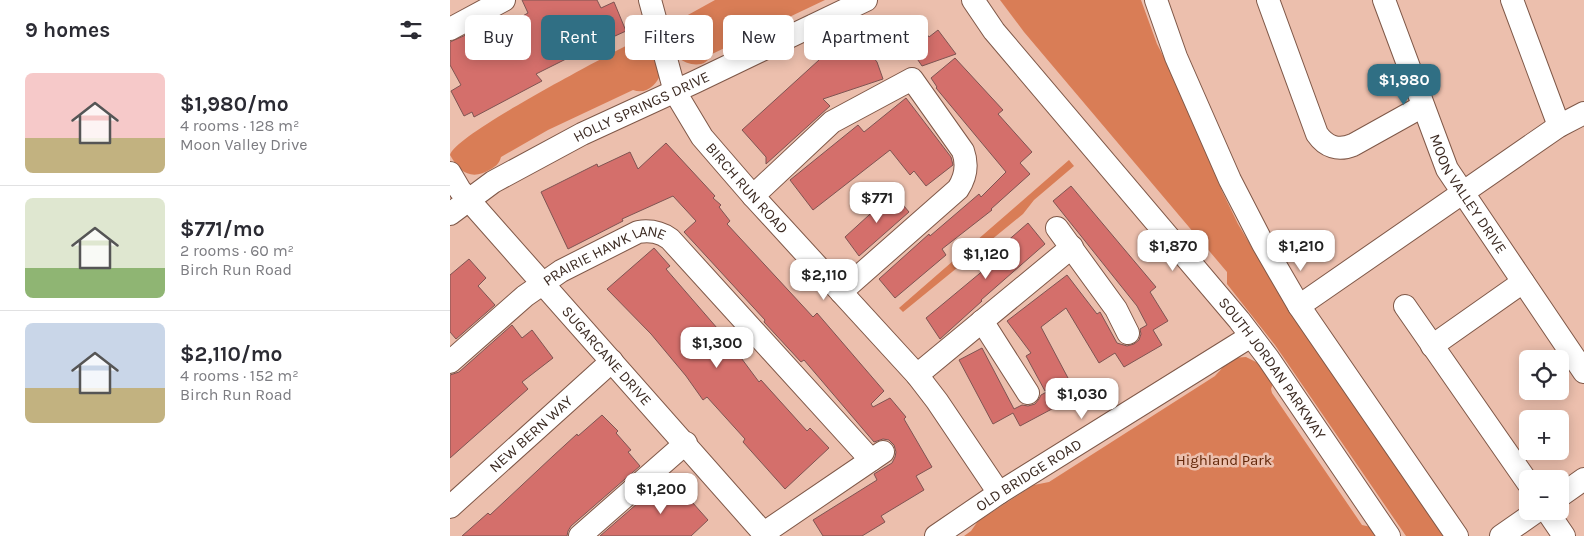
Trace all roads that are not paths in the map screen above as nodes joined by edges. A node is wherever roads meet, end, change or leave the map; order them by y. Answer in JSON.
{"nodes":[{"id":1,"x":504,"y":0,"type":"edge"},
{"id":2,"x":650,"y":0,"type":"edge"},
{"id":3,"x":866,"y":0,"type":"edge"},
{"id":4,"x":973,"y":0,"type":"edge"},
{"id":5,"x":1156,"y":0,"type":"edge"},
{"id":6,"x":1268,"y":0,"type":"edge"},
{"id":7,"x":1384,"y":0,"type":"edge"},
{"id":8,"x":1512,"y":0,"type":"edge"},
{"id":9,"x":450,"y":29,"type":"edge"},
{"id":10,"x":676,"y":92,"type":"junction"},
{"id":11,"x":1423,"y":106,"type":"junction"},
{"id":12,"x":1584,"y":113,"type":"edge"},
{"id":13,"x":1560,"y":126,"type":"junction"},
{"id":14,"x":450,"y":173,"type":"edge"},
{"id":15,"x":1462,"y":193,"type":"junction"},
{"id":16,"x":753,"y":196,"type":"junction"},
{"id":17,"x":469,"y":200,"type":"junction"},
{"id":18,"x":450,"y":214,"type":"edge"},
{"id":19,"x":1057,"y":228,"type":"dead end"},
{"id":20,"x":1072,"y":247,"type":"junction"},
{"id":21,"x":1523,"y":282,"type":"junction"},
{"id":22,"x":542,"y":284,"type":"junction"},
{"id":23,"x":841,"y":292,"type":"junction"},
{"id":24,"x":1299,"y":306,"type":"junction"},
{"id":25,"x":1405,"y":306,"type":"dead end"},
{"id":26,"x":982,"y":321,"type":"junction"},
{"id":27,"x":1128,"y":333,"type":"dead end"},
{"id":28,"x":1251,"y":336,"type":"junction"},
{"id":29,"x":1432,"y":346,"type":"junction"},
{"id":30,"x":612,"y":361,"type":"junction"},
{"id":31,"x":450,"y":362,"type":"edge"},
{"id":32,"x":1584,"y":372,"type":"edge"},
{"id":33,"x":917,"y":376,"type":"junction"},
{"id":34,"x":1028,"y":393,"type":"dead end"},
{"id":35,"x":686,"y":444,"type":"junction"},
{"id":36,"x":1519,"y":470,"type":"edge"},
{"id":37,"x":1584,"y":479,"type":"edge"},
{"id":38,"x":1569,"y":490,"type":"edge"},
{"id":39,"x":999,"y":494,"type":"junction"},
{"id":40,"x":450,"y":507,"type":"edge"},
{"id":41,"x":1524,"y":520,"type":"edge"},
{"id":42,"x":1553,"y":520,"type":"edge"},
{"id":43,"x":759,"y":533,"type":"edge"},
{"id":44,"x":580,"y":536,"type":"edge"},
{"id":45,"x":936,"y":536,"type":"edge"},
{"id":46,"x":1389,"y":536,"type":"edge"},
{"id":47,"x":1457,"y":536,"type":"edge"},
{"id":48,"x":1501,"y":536,"type":"edge"},
{"id":49,"x":1564,"y":536,"type":"edge"}],
"edges":[{"from":1,"to":9,"type":"street"},
{"from":2,"to":10,"type":"street","name":"BIRCH RUN ROAD"},
{"from":3,"to":10,"type":"street","name":"HOLLY SPRINGS DRIVE"},
{"from":4,"to":28,"type":"street","name":"SOUTH JORDAN PARKWAY"},
{"from":5,"to":24,"type":"street"},
{"from":6,"to":11,"type":"street"},
{"from":7,"to":11,"type":"street","name":"MOON VALLEY DRIVE"},
{"from":8,"to":13,"type":"street"},
{"from":10,"to":16,"type":"street","name":"BIRCH RUN ROAD"},
{"from":10,"to":17,"type":"street","name":"HOLLY SPRINGS DRIVE"},
{"from":11,"to":15,"type":"street","name":"MOON VALLEY DRIVE"},
{"from":12,"to":13,"type":"street"},
{"from":13,"to":15,"type":"street"},
{"from":14,"to":17,"type":"street","name":"SUGARCANE DRIVE"},
{"from":15,"to":21,"type":"street","name":"MOON VALLEY DRIVE"},
{"from":15,"to":24,"type":"street"},
{"from":16,"to":23,"type":"street","name":"BIRCH RUN ROAD"},
{"from":16,"to":23,"type":"street"},
{"from":17,"to":18,"type":"street","name":"HOLLY SPRINGS DRIVE"},
{"from":17,"to":22,"type":"street","name":"SUGARCANE DRIVE"},
{"from":19,"to":20,"type":"street"},
{"from":20,"to":26,"type":"street"},
{"from":20,"to":27,"type":"street"},
{"from":21,"to":29,"type":"street"},
{"from":21,"to":32,"type":"street","name":"MOON VALLEY DRIVE"},
{"from":22,"to":30,"type":"street","name":"SUGARCANE DRIVE"},
{"from":22,"to":31,"type":"street","name":"PRAIRIE HAWK LANE"},
{"from":22,"to":43,"type":"street","name":"PRAIRIE HAWK LANE"},
{"from":23,"to":33,"type":"street","name":"BIRCH RUN ROAD"},
{"from":24,"to":47,"type":"street"},
{"from":25,"to":29,"type":"street"},
{"from":26,"to":33,"type":"street"},
{"from":26,"to":34,"type":"street"},
{"from":28,"to":39,"type":"street","name":"OLD BRIDGE ROAD"},
{"from":28,"to":46,"type":"street","name":"SOUTH JORDAN PARKWAY"},
{"from":29,"to":36,"type":"street"},
{"from":30,"to":35,"type":"street","name":"SUGARCANE DRIVE"},
{"from":30,"to":40,"type":"street","name":"NEW BERN WAY"},
{"from":33,"to":39,"type":"street","name":"BIRCH RUN ROAD"},
{"from":35,"to":43,"type":"street","name":"SUGARCANE DRIVE"},
{"from":35,"to":44,"type":"street"},
{"from":37,"to":38,"type":"street"},
{"from":39,"to":45,"type":"street","name":"OLD BRIDGE ROAD"},
{"from":41,"to":48,"type":"street"},
{"from":42,"to":49,"type":"street"}]}
